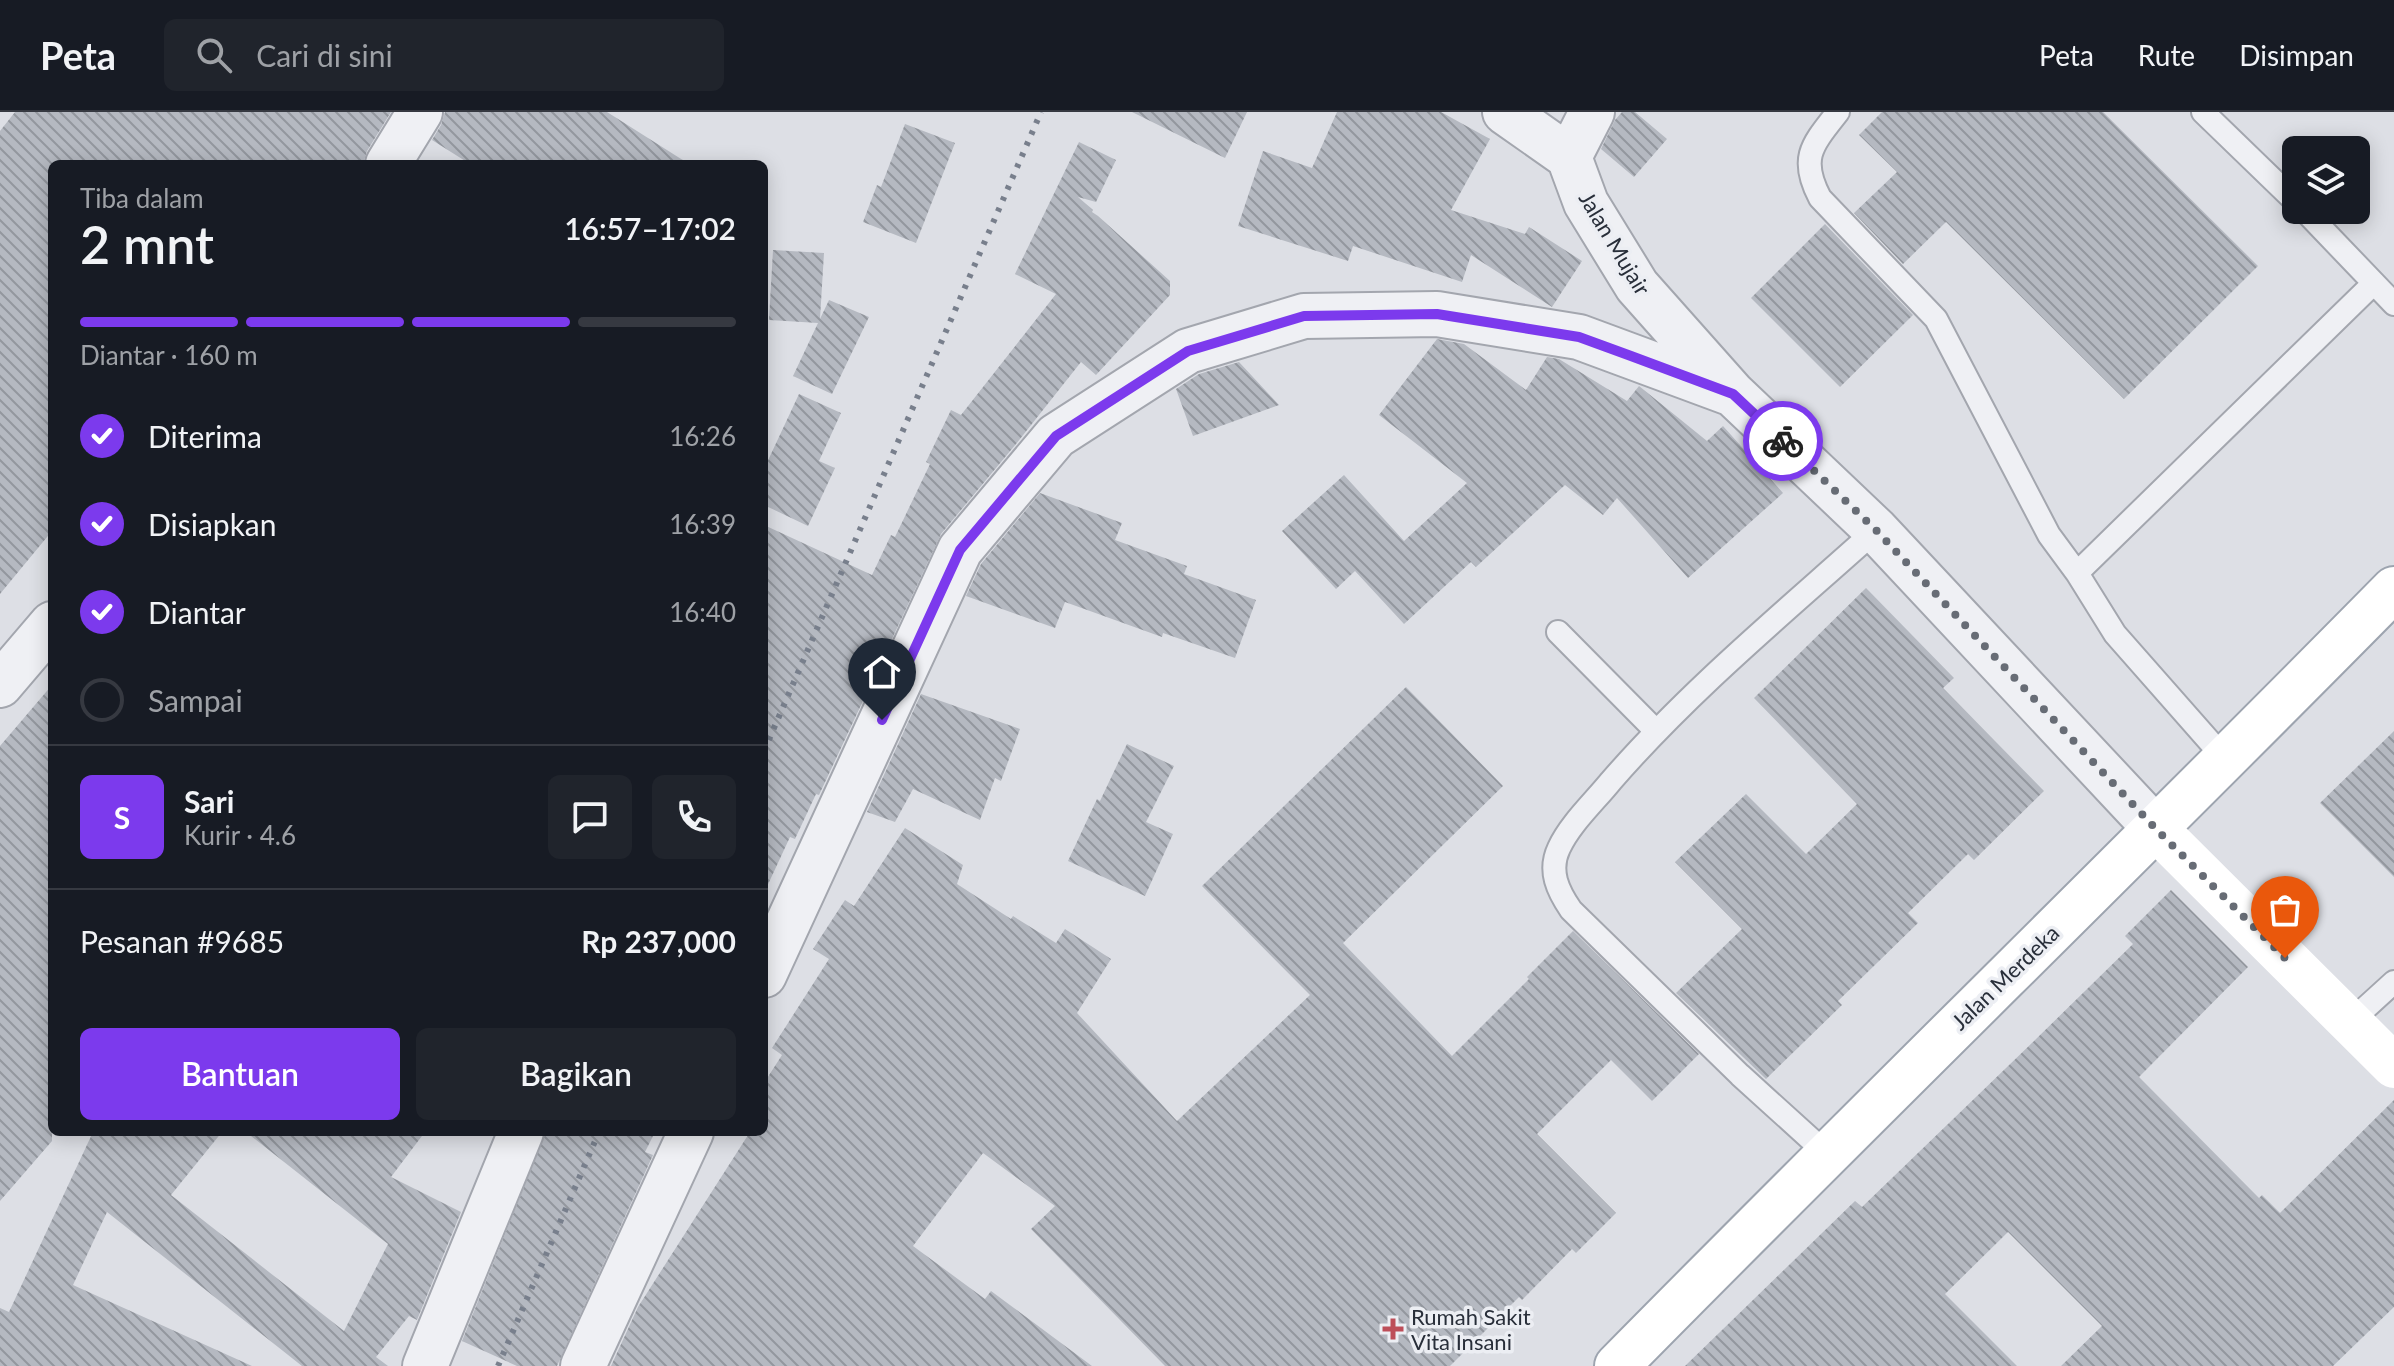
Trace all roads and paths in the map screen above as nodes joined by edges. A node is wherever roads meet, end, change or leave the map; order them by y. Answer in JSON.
{"nodes":[{"id":1,"x":420,"y":112,"type":"edge"},
{"id":2,"x":1505,"y":112,"type":"edge"},
{"id":3,"x":1592,"y":112,"type":"edge"},
{"id":4,"x":1838,"y":112,"type":"edge"},
{"id":5,"x":2203,"y":112,"type":"edge"},
{"id":6,"x":1569,"y":157,"type":"junction"},
{"id":7,"x":390,"y":160,"type":"edge"},
{"id":8,"x":2282,"y":187,"type":"edge"},
{"id":9,"x":2317,"y":224,"type":"edge"},
{"id":10,"x":2374,"y":283,"type":"junction"},
{"id":11,"x":2394,"y":304,"type":"edge"},
{"id":12,"x":1733,"y":394,"type":"junction"},
{"id":13,"x":1876,"y":530,"type":"junction"},
{"id":14,"x":2077,"y":573,"type":"junction"},
{"id":15,"x":2394,"y":589,"type":"edge"},
{"id":16,"x":48,"y":629,"type":"edge"},
{"id":17,"x":1558,"y":632,"type":"dead end"},
{"id":18,"x":0,"y":685,"type":"edge"},
{"id":19,"x":1655,"y":730,"type":"junction"},
{"id":20,"x":2226,"y":760,"type":"junction"},
{"id":21,"x":2156,"y":829,"type":"junction"},
{"id":22,"x":768,"y":966,"type":"edge"},
{"id":23,"x":2394,"y":982,"type":"edge"},
{"id":24,"x":2350,"y":1022,"type":"junction"},
{"id":25,"x":2394,"y":1066,"type":"edge"},
{"id":26,"x":519,"y":1136,"type":"edge"},
{"id":27,"x":689,"y":1136,"type":"edge"},
{"id":28,"x":1826,"y":1153,"type":"junction"},
{"id":29,"x":425,"y":1366,"type":"edge"},
{"id":30,"x":583,"y":1366,"type":"edge"},
{"id":31,"x":1617,"y":1366,"type":"edge"}],
"edges":[{"from":1,"to":7,"type":"street"},
{"from":2,"to":6,"type":"street"},
{"from":3,"to":6,"type":"street"},
{"from":4,"to":14,"type":"lane"},
{"from":5,"to":8,"type":"lane"},
{"from":6,"to":12,"type":"street","name":"Jalan Mujair"},
{"from":9,"to":10,"type":"lane"},
{"from":10,"to":11,"type":"lane"},
{"from":10,"to":14,"type":"lane"},
{"from":12,"to":13,"type":"street","name":"Jalan Mujair"},
{"from":12,"to":22,"type":"street"},
{"from":13,"to":19,"type":"lane"},
{"from":13,"to":21,"type":"street","name":"Jalan Mujair"},
{"from":14,"to":20,"type":"lane"},
{"from":15,"to":20,"type":"main road","name":"Jalan Merdeka"},
{"from":16,"to":18,"type":"street"},
{"from":17,"to":19,"type":"lane"},
{"from":19,"to":28,"type":"lane"},
{"from":20,"to":21,"type":"main road","name":"Jalan Merdeka"},
{"from":21,"to":24,"type":"main road"},
{"from":21,"to":28,"type":"main road","name":"Jalan Merdeka"},
{"from":23,"to":24,"type":"lane"},
{"from":24,"to":25,"type":"main road"},
{"from":26,"to":29,"type":"street"},
{"from":27,"to":30,"type":"street"},
{"from":28,"to":31,"type":"main road","name":"Jalan Merdeka"}]}
